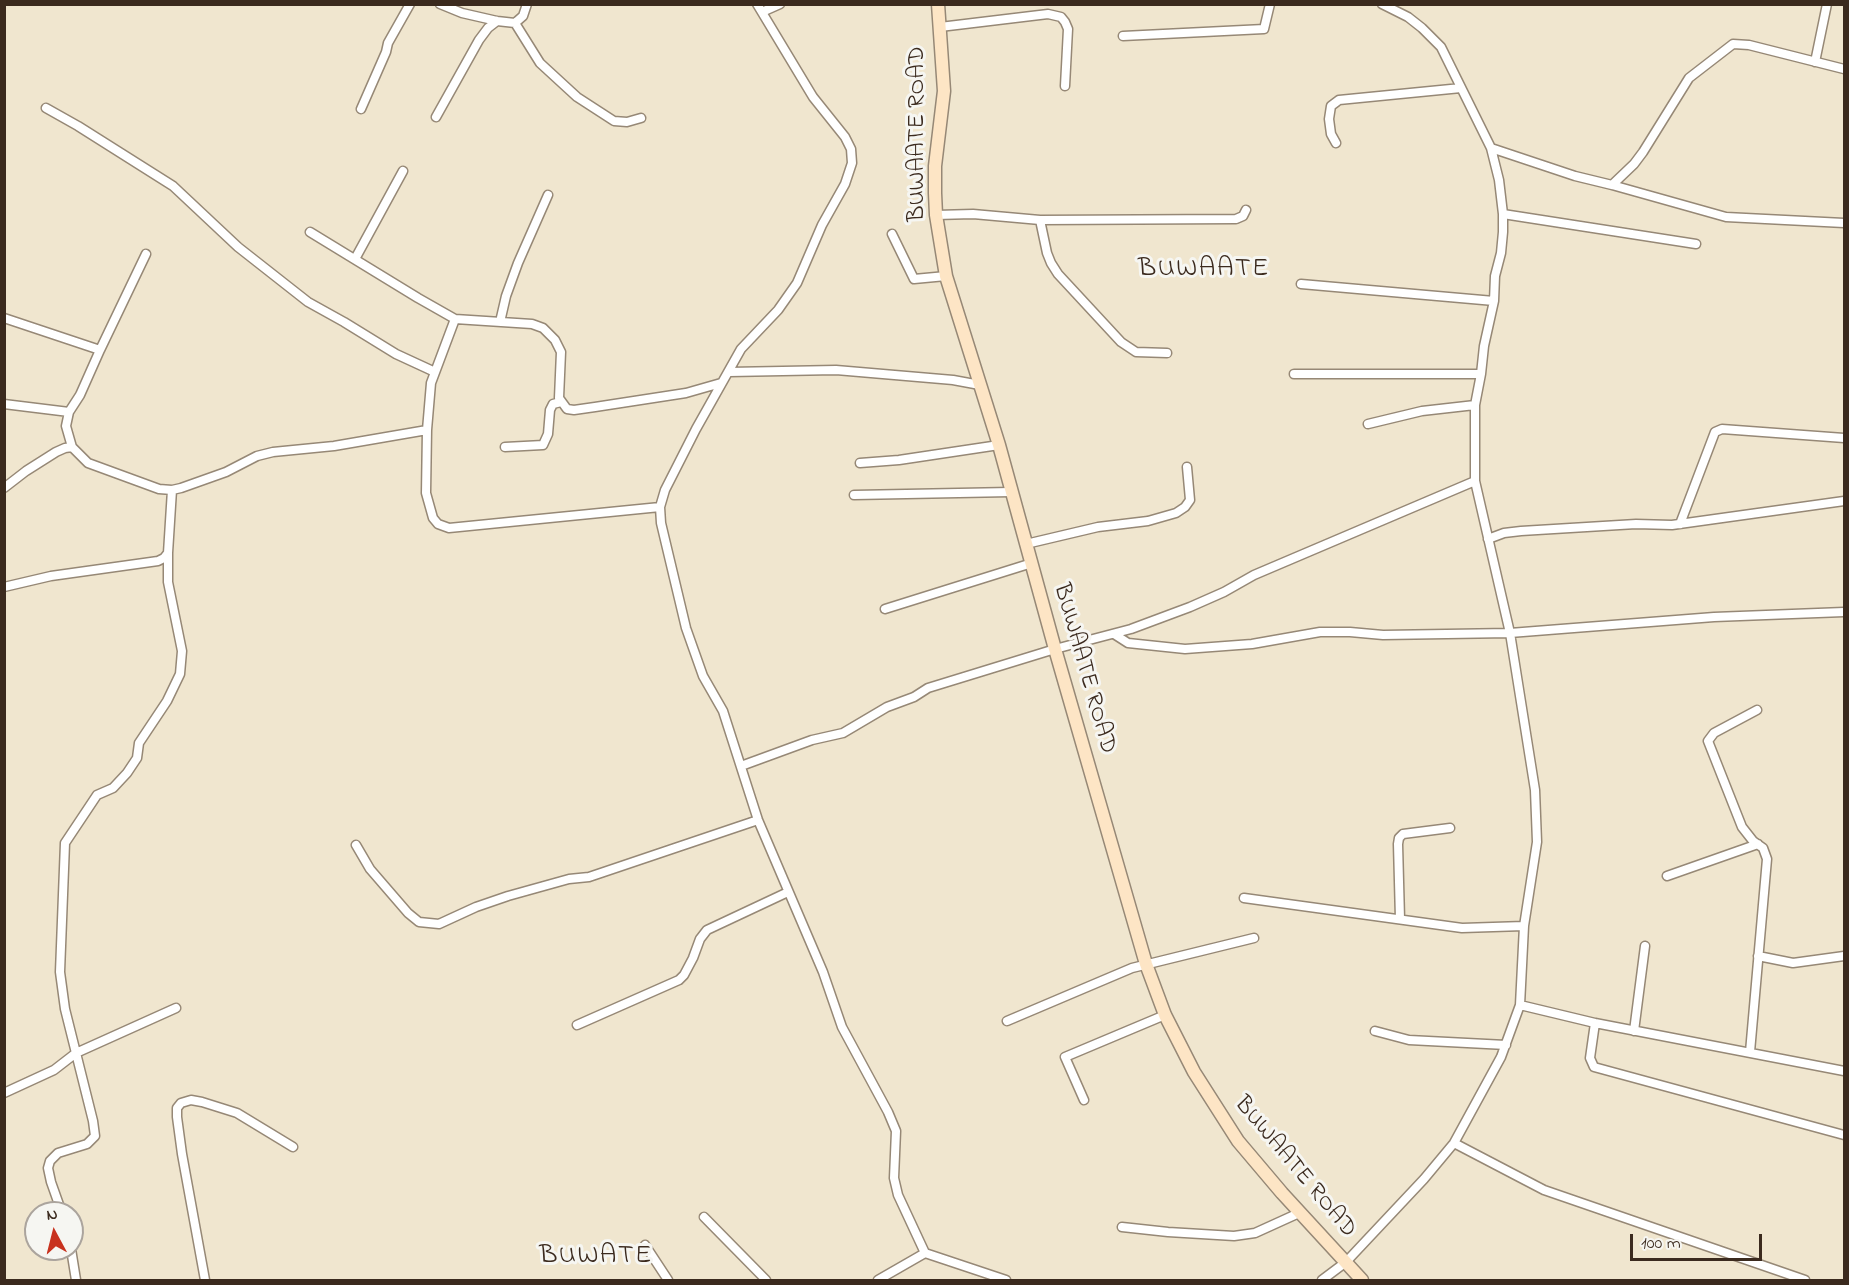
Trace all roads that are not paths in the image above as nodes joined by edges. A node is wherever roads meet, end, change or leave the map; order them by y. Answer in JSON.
{"nodes":[{"id":1,"x":410,"y":4,"type":"edge"},
{"id":2,"x":440,"y":4,"type":"edge"},
{"id":3,"x":527,"y":4,"type":"edge"},
{"id":4,"x":780,"y":4,"type":"edge"},
{"id":5,"x":938,"y":4,"type":"edge"},
{"id":6,"x":1270,"y":4,"type":"edge"},
{"id":7,"x":1382,"y":4,"type":"edge"},
{"id":8,"x":1827,"y":4,"type":"edge"},
{"id":9,"x":760,"y":8,"type":"edge"},
{"id":10,"x":497,"y":21,"type":"junction"},
{"id":11,"x":515,"y":23,"type":"junction"},
{"id":12,"x":939,"y":27,"type":"junction"},
{"id":13,"x":1123,"y":36,"type":"dead end"},
{"id":14,"x":1815,"y":62,"type":"junction"},
{"id":15,"x":1845,"y":69,"type":"edge"},
{"id":16,"x":1065,"y":86,"type":"dead end"},
{"id":17,"x":1461,"y":88,"type":"junction"},
{"id":18,"x":46,"y":108,"type":"dead end"},
{"id":19,"x":361,"y":109,"type":"dead end"},
{"id":20,"x":436,"y":117,"type":"dead end"},
{"id":21,"x":641,"y":118,"type":"dead end"},
{"id":22,"x":1336,"y":143,"type":"dead end"},
{"id":23,"x":1491,"y":148,"type":"junction"},
{"id":24,"x":403,"y":171,"type":"dead end"},
{"id":25,"x":1612,"y":185,"type":"junction"},
{"id":26,"x":548,"y":195,"type":"dead end"},
{"id":27,"x":1246,"y":210,"type":"dead end"},
{"id":28,"x":1503,"y":214,"type":"junction"},
{"id":29,"x":936,"y":215,"type":"junction"},
{"id":30,"x":1040,"y":220,"type":"junction"},
{"id":31,"x":1845,"y":223,"type":"edge"},
{"id":32,"x":310,"y":232,"type":"dead end"},
{"id":33,"x":892,"y":234,"type":"dead end"},
{"id":34,"x":1696,"y":244,"type":"dead end"},
{"id":35,"x":146,"y":254,"type":"dead end"},
{"id":36,"x":355,"y":260,"type":"junction"},
{"id":37,"x":946,"y":276,"type":"junction"},
{"id":38,"x":1301,"y":284,"type":"dead end"},
{"id":39,"x":1494,"y":301,"type":"junction"},
{"id":40,"x":4,"y":318,"type":"edge"},
{"id":41,"x":455,"y":319,"type":"junction"},
{"id":42,"x":500,"y":322,"type":"junction"},
{"id":43,"x":100,"y":350,"type":"junction"},
{"id":44,"x":1167,"y":353,"type":"dead end"},
{"id":45,"x":435,"y":372,"type":"junction"},
{"id":46,"x":729,"y":372,"type":"junction"},
{"id":47,"x":1294,"y":374,"type":"dead end"},
{"id":48,"x":1481,"y":374,"type":"junction"},
{"id":49,"x":721,"y":383,"type":"junction"},
{"id":50,"x":980,"y":385,"type":"junction"},
{"id":51,"x":561,"y":402,"type":"junction"},
{"id":52,"x":4,"y":404,"type":"edge"},
{"id":53,"x":1475,"y":405,"type":"junction"},
{"id":54,"x":69,"y":411,"type":"junction"},
{"id":55,"x":1368,"y":424,"type":"dead end"},
{"id":56,"x":427,"y":430,"type":"junction"},
{"id":57,"x":1845,"y":438,"type":"edge"},
{"id":58,"x":999,"y":445,"type":"junction"},
{"id":59,"x":72,"y":447,"type":"junction"},
{"id":60,"x":505,"y":447,"type":"dead end"},
{"id":61,"x":860,"y":463,"type":"dead end"},
{"id":62,"x":1187,"y":467,"type":"dead end"},
{"id":63,"x":1475,"y":481,"type":"junction"},
{"id":64,"x":4,"y":488,"type":"edge"},
{"id":65,"x":172,"y":490,"type":"junction"},
{"id":66,"x":1011,"y":492,"type":"junction"},
{"id":67,"x":854,"y":495,"type":"dead end"},
{"id":68,"x":1845,"y":501,"type":"edge"},
{"id":69,"x":660,"y":507,"type":"junction"},
{"id":70,"x":1680,"y":524,"type":"junction"},
{"id":71,"x":1488,"y":539,"type":"junction"},
{"id":72,"x":1026,"y":544,"type":"junction"},
{"id":73,"x":168,"y":553,"type":"junction"},
{"id":74,"x":1032,"y":563,"type":"junction"},
{"id":75,"x":4,"y":587,"type":"edge"},
{"id":76,"x":885,"y":609,"type":"dead end"},
{"id":77,"x":1845,"y":612,"type":"edge"},
{"id":78,"x":1510,"y":633,"type":"junction"},
{"id":79,"x":1114,"y":634,"type":"junction"},
{"id":80,"x":1055,"y":649,"type":"junction"},
{"id":81,"x":1757,"y":710,"type":"dead end"},
{"id":82,"x":741,"y":766,"type":"junction"},
{"id":83,"x":758,"y":820,"type":"junction"},
{"id":84,"x":1450,"y":828,"type":"dead end"},
{"id":85,"x":1758,"y":844,"type":"junction"},
{"id":86,"x":356,"y":845,"type":"dead end"},
{"id":87,"x":1667,"y":876,"type":"dead end"},
{"id":88,"x":788,"y":892,"type":"junction"},
{"id":89,"x":1244,"y":898,"type":"dead end"},
{"id":90,"x":1400,"y":919,"type":"junction"},
{"id":91,"x":1524,"y":926,"type":"junction"},
{"id":92,"x":1254,"y":938,"type":"dead end"},
{"id":93,"x":1645,"y":946,"type":"dead end"},
{"id":94,"x":1758,"y":956,"type":"junction"},
{"id":95,"x":1845,"y":956,"type":"edge"},
{"id":96,"x":1146,"y":964,"type":"junction"},
{"id":97,"x":1520,"y":1005,"type":"junction"},
{"id":98,"x":176,"y":1008,"type":"dead end"},
{"id":99,"x":1165,"y":1015,"type":"junction"},
{"id":100,"x":1007,"y":1021,"type":"dead end"},
{"id":101,"x":1596,"y":1023,"type":"junction"},
{"id":102,"x":577,"y":1025,"type":"dead end"},
{"id":103,"x":1375,"y":1031,"type":"dead end"},
{"id":104,"x":1634,"y":1031,"type":"junction"},
{"id":105,"x":1506,"y":1045,"type":"junction"},
{"id":106,"x":1750,"y":1052,"type":"junction"},
{"id":107,"x":76,"y":1053,"type":"junction"},
{"id":108,"x":1845,"y":1071,"type":"edge"},
{"id":109,"x":4,"y":1093,"type":"edge"},
{"id":110,"x":1084,"y":1100,"type":"dead end"},
{"id":111,"x":1845,"y":1135,"type":"edge"},
{"id":112,"x":1454,"y":1143,"type":"junction"},
{"id":113,"x":293,"y":1147,"type":"dead end"},
{"id":114,"x":58,"y":1201,"type":"edge"},
{"id":115,"x":1299,"y":1213,"type":"junction"},
{"id":116,"x":704,"y":1217,"type":"dead end"},
{"id":117,"x":1122,"y":1227,"type":"dead end"},
{"id":118,"x":645,"y":1245,"type":"dead end"},
{"id":119,"x":925,"y":1253,"type":"junction"},
{"id":120,"x":73,"y":1261,"type":"edge"},
{"id":121,"x":1346,"y":1262,"type":"junction"},
{"id":122,"x":76,"y":1281,"type":"edge"},
{"id":123,"x":205,"y":1281,"type":"edge"},
{"id":124,"x":668,"y":1281,"type":"edge"},
{"id":125,"x":766,"y":1281,"type":"edge"},
{"id":126,"x":878,"y":1281,"type":"edge"},
{"id":127,"x":1006,"y":1281,"type":"edge"},
{"id":128,"x":1322,"y":1281,"type":"edge"},
{"id":129,"x":1362,"y":1281,"type":"edge"},
{"id":130,"x":1805,"y":1281,"type":"edge"}],
"edges":[{"from":1,"to":19,"type":"street"},
{"from":2,"to":10,"type":"street"},
{"from":3,"to":11,"type":"street"},
{"from":4,"to":9,"type":"street"},
{"from":5,"to":12,"type":"street","name":"BUWAATE ROAD"},
{"from":6,"to":13,"type":"street"},
{"from":7,"to":17,"type":"street"},
{"from":8,"to":14,"type":"street"},
{"from":9,"to":46,"type":"street"},
{"from":10,"to":11,"type":"street"},
{"from":10,"to":20,"type":"street"},
{"from":11,"to":21,"type":"street"},
{"from":12,"to":16,"type":"street"},
{"from":12,"to":29,"type":"street","name":"BUWAATE ROAD"},
{"from":14,"to":15,"type":"street"},
{"from":14,"to":25,"type":"street"},
{"from":17,"to":22,"type":"street"},
{"from":17,"to":23,"type":"street"},
{"from":18,"to":45,"type":"street"},
{"from":23,"to":25,"type":"street"},
{"from":23,"to":28,"type":"street"},
{"from":24,"to":36,"type":"street"},
{"from":25,"to":31,"type":"street"},
{"from":26,"to":42,"type":"street"},
{"from":27,"to":30,"type":"street"},
{"from":28,"to":34,"type":"street"},
{"from":28,"to":39,"type":"street"},
{"from":29,"to":30,"type":"street"},
{"from":29,"to":37,"type":"street","name":"BUWAATE ROAD"},
{"from":30,"to":44,"type":"street"},
{"from":32,"to":36,"type":"street"},
{"from":33,"to":37,"type":"street"},
{"from":35,"to":43,"type":"street"},
{"from":36,"to":41,"type":"street"},
{"from":37,"to":50,"type":"street","name":"BUWAATE ROAD"},
{"from":38,"to":39,"type":"street"},
{"from":39,"to":48,"type":"street"},
{"from":40,"to":43,"type":"street"},
{"from":41,"to":42,"type":"street"},
{"from":41,"to":45,"type":"street"},
{"from":42,"to":51,"type":"street"},
{"from":43,"to":54,"type":"street"},
{"from":45,"to":56,"type":"street"},
{"from":46,"to":49,"type":"street"},
{"from":46,"to":50,"type":"street"},
{"from":47,"to":48,"type":"street"},
{"from":48,"to":53,"type":"street"},
{"from":49,"to":51,"type":"street"},
{"from":49,"to":69,"type":"street"},
{"from":50,"to":58,"type":"street","name":"BUWAATE ROAD"},
{"from":51,"to":60,"type":"street"},
{"from":52,"to":54,"type":"street"},
{"from":53,"to":55,"type":"street"},
{"from":53,"to":63,"type":"street"},
{"from":54,"to":59,"type":"street"},
{"from":56,"to":65,"type":"street"},
{"from":56,"to":69,"type":"street"},
{"from":57,"to":70,"type":"street"},
{"from":58,"to":61,"type":"street"},
{"from":58,"to":66,"type":"street","name":"BUWAATE ROAD"},
{"from":59,"to":64,"type":"street"},
{"from":59,"to":65,"type":"street"},
{"from":62,"to":72,"type":"street"},
{"from":63,"to":71,"type":"street"},
{"from":63,"to":79,"type":"street"},
{"from":65,"to":73,"type":"street"},
{"from":66,"to":67,"type":"street"},
{"from":66,"to":72,"type":"street","name":"BUWAATE ROAD"},
{"from":68,"to":70,"type":"street"},
{"from":69,"to":82,"type":"street"},
{"from":70,"to":71,"type":"street"},
{"from":71,"to":78,"type":"street"},
{"from":72,"to":74,"type":"street","name":"BUWAATE ROAD"},
{"from":73,"to":75,"type":"street"},
{"from":73,"to":107,"type":"street"},
{"from":74,"to":76,"type":"street"},
{"from":74,"to":80,"type":"street","name":"BUWAATE ROAD"},
{"from":77,"to":78,"type":"street"},
{"from":78,"to":79,"type":"street"},
{"from":78,"to":91,"type":"street"},
{"from":79,"to":80,"type":"street"},
{"from":80,"to":82,"type":"street"},
{"from":80,"to":96,"type":"street","name":"BUWAATE ROAD"},
{"from":81,"to":85,"type":"street"},
{"from":82,"to":83,"type":"street"},
{"from":83,"to":86,"type":"street"},
{"from":83,"to":88,"type":"street"},
{"from":84,"to":90,"type":"street"},
{"from":85,"to":87,"type":"street"},
{"from":85,"to":94,"type":"street"},
{"from":88,"to":102,"type":"street"},
{"from":88,"to":119,"type":"street"},
{"from":89,"to":90,"type":"street"},
{"from":90,"to":91,"type":"street"},
{"from":91,"to":97,"type":"street"},
{"from":92,"to":96,"type":"street"},
{"from":93,"to":104,"type":"street"},
{"from":94,"to":95,"type":"street"},
{"from":94,"to":106,"type":"street"},
{"from":96,"to":99,"type":"street","name":"BUWAATE ROAD"},
{"from":96,"to":100,"type":"street"},
{"from":97,"to":101,"type":"street"},
{"from":97,"to":105,"type":"street"},
{"from":98,"to":107,"type":"street"},
{"from":99,"to":110,"type":"street"},
{"from":99,"to":115,"type":"street","name":"BUWAATE ROAD"},
{"from":101,"to":104,"type":"street"},
{"from":101,"to":111,"type":"street"},
{"from":103,"to":105,"type":"street"},
{"from":104,"to":106,"type":"street"},
{"from":105,"to":112,"type":"street"},
{"from":106,"to":108,"type":"street"},
{"from":107,"to":109,"type":"street"},
{"from":107,"to":114,"type":"street"},
{"from":112,"to":121,"type":"street"},
{"from":112,"to":130,"type":"street"},
{"from":113,"to":123,"type":"street"},
{"from":115,"to":117,"type":"street"},
{"from":115,"to":121,"type":"street","name":"BUWAATE ROAD"},
{"from":116,"to":125,"type":"street"},
{"from":118,"to":124,"type":"street"},
{"from":119,"to":126,"type":"street"},
{"from":119,"to":127,"type":"street"},
{"from":120,"to":122,"type":"street"},
{"from":121,"to":128,"type":"street"},
{"from":121,"to":129,"type":"street","name":"BUWAATE ROAD"}]}
